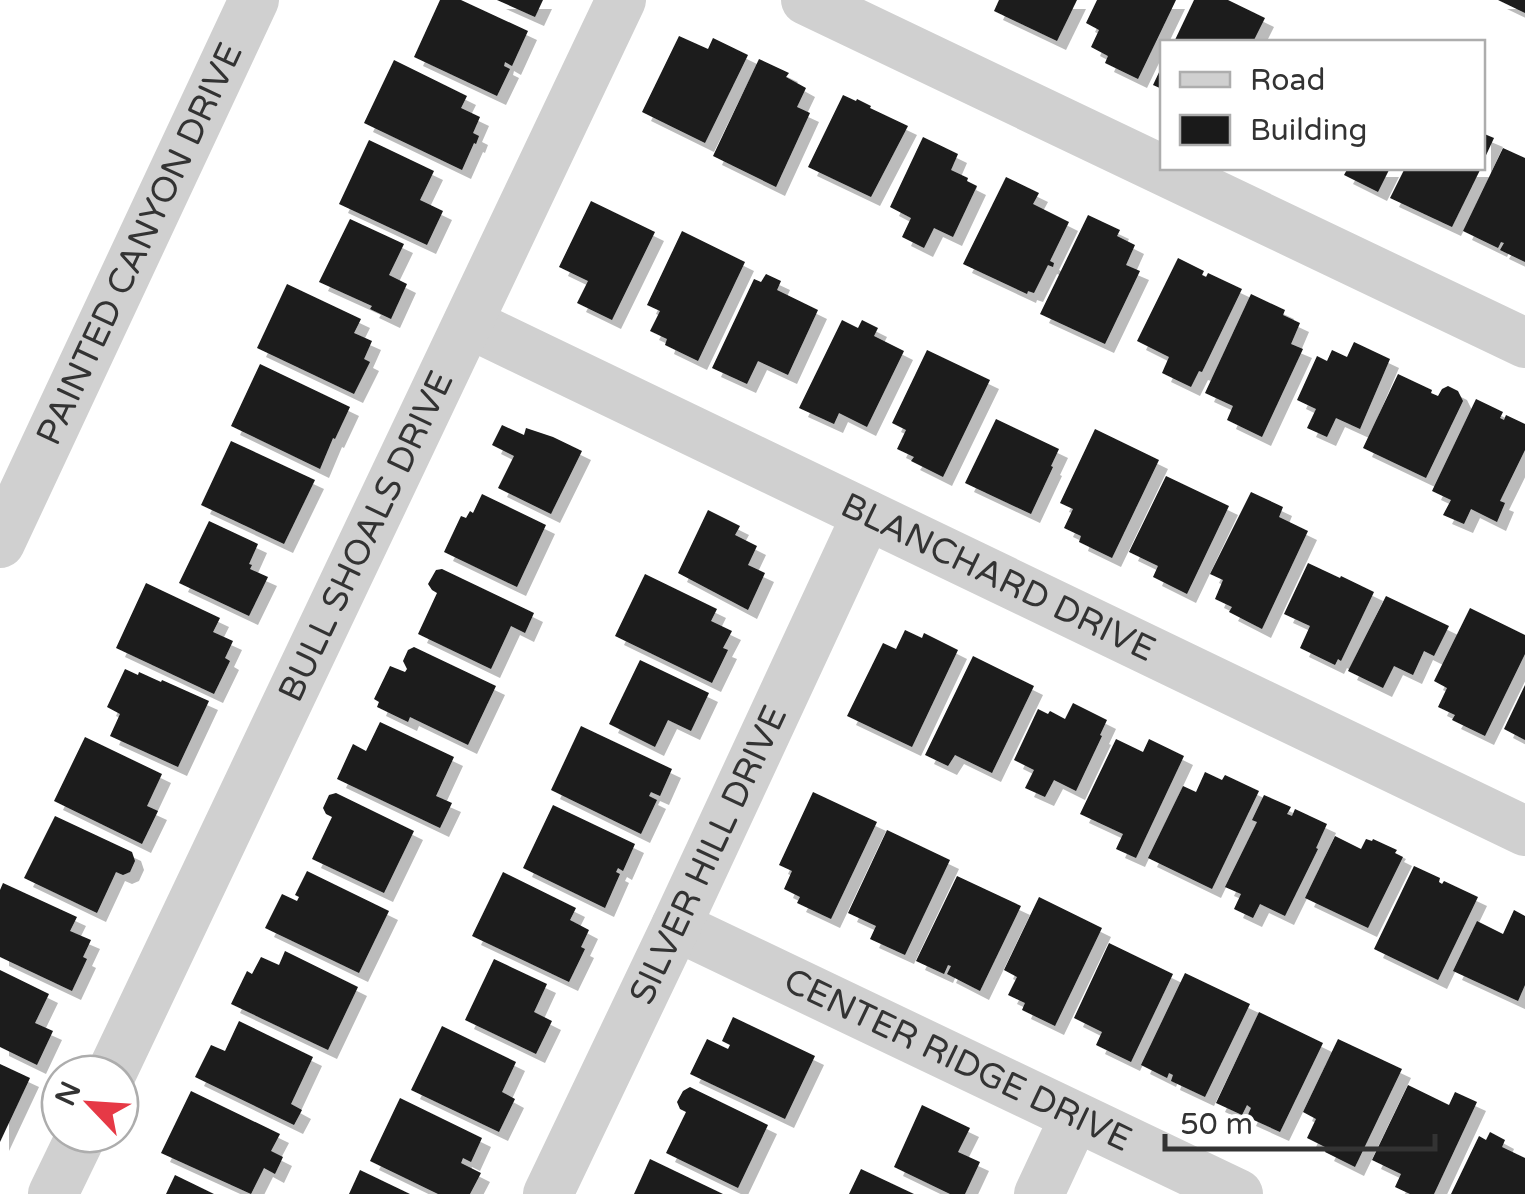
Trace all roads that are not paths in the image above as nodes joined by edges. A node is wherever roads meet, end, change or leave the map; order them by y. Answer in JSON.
{"nodes":[{"id":1,"x":254,"y":0,"type":"edge"},
{"id":2,"x":621,"y":0,"type":"edge"},
{"id":3,"x":806,"y":0,"type":"edge"},
{"id":4,"x":1160,"y":169,"type":"edge"},
{"id":5,"x":1162,"y":170,"type":"edge"},
{"id":6,"x":468,"y":324,"type":"junction"},
{"id":7,"x":1525,"y":343,"type":"edge"},
{"id":8,"x":867,"y":515,"type":"junction"},
{"id":9,"x":0,"y":543,"type":"edge"},
{"id":10,"x":1525,"y":831,"type":"edge"},
{"id":11,"x":676,"y":926,"type":"junction"},
{"id":12,"x":120,"y":1054,"type":"edge"},
{"id":13,"x":1075,"y":1117,"type":"junction"},
{"id":14,"x":73,"y":1154,"type":"edge"},
{"id":15,"x":54,"y":1194,"type":"edge"},
{"id":16,"x":548,"y":1194,"type":"edge"},
{"id":17,"x":1039,"y":1194,"type":"edge"},
{"id":18,"x":1238,"y":1194,"type":"edge"}],
"edges":[{"from":1,"to":9,"type":"street","name":"PAINTED CANYON DRIVE"},
{"from":2,"to":6,"type":"street","name":"BULL SHOALS DRIVE"},
{"from":3,"to":4,"type":"street"},
{"from":5,"to":7,"type":"street"},
{"from":6,"to":8,"type":"street","name":"BLANCHARD DRIVE"},
{"from":6,"to":12,"type":"street","name":"BULL SHOALS DRIVE"},
{"from":8,"to":10,"type":"street","name":"BLANCHARD DRIVE"},
{"from":8,"to":11,"type":"street","name":"SILVER HILL DRIVE"},
{"from":11,"to":13,"type":"street","name":"CENTER RIDGE DRIVE"},
{"from":11,"to":16,"type":"street","name":"SILVER HILL DRIVE"},
{"from":13,"to":17,"type":"street"},
{"from":13,"to":18,"type":"street","name":"CENTER RIDGE DRIVE"},
{"from":14,"to":15,"type":"street"}]}
